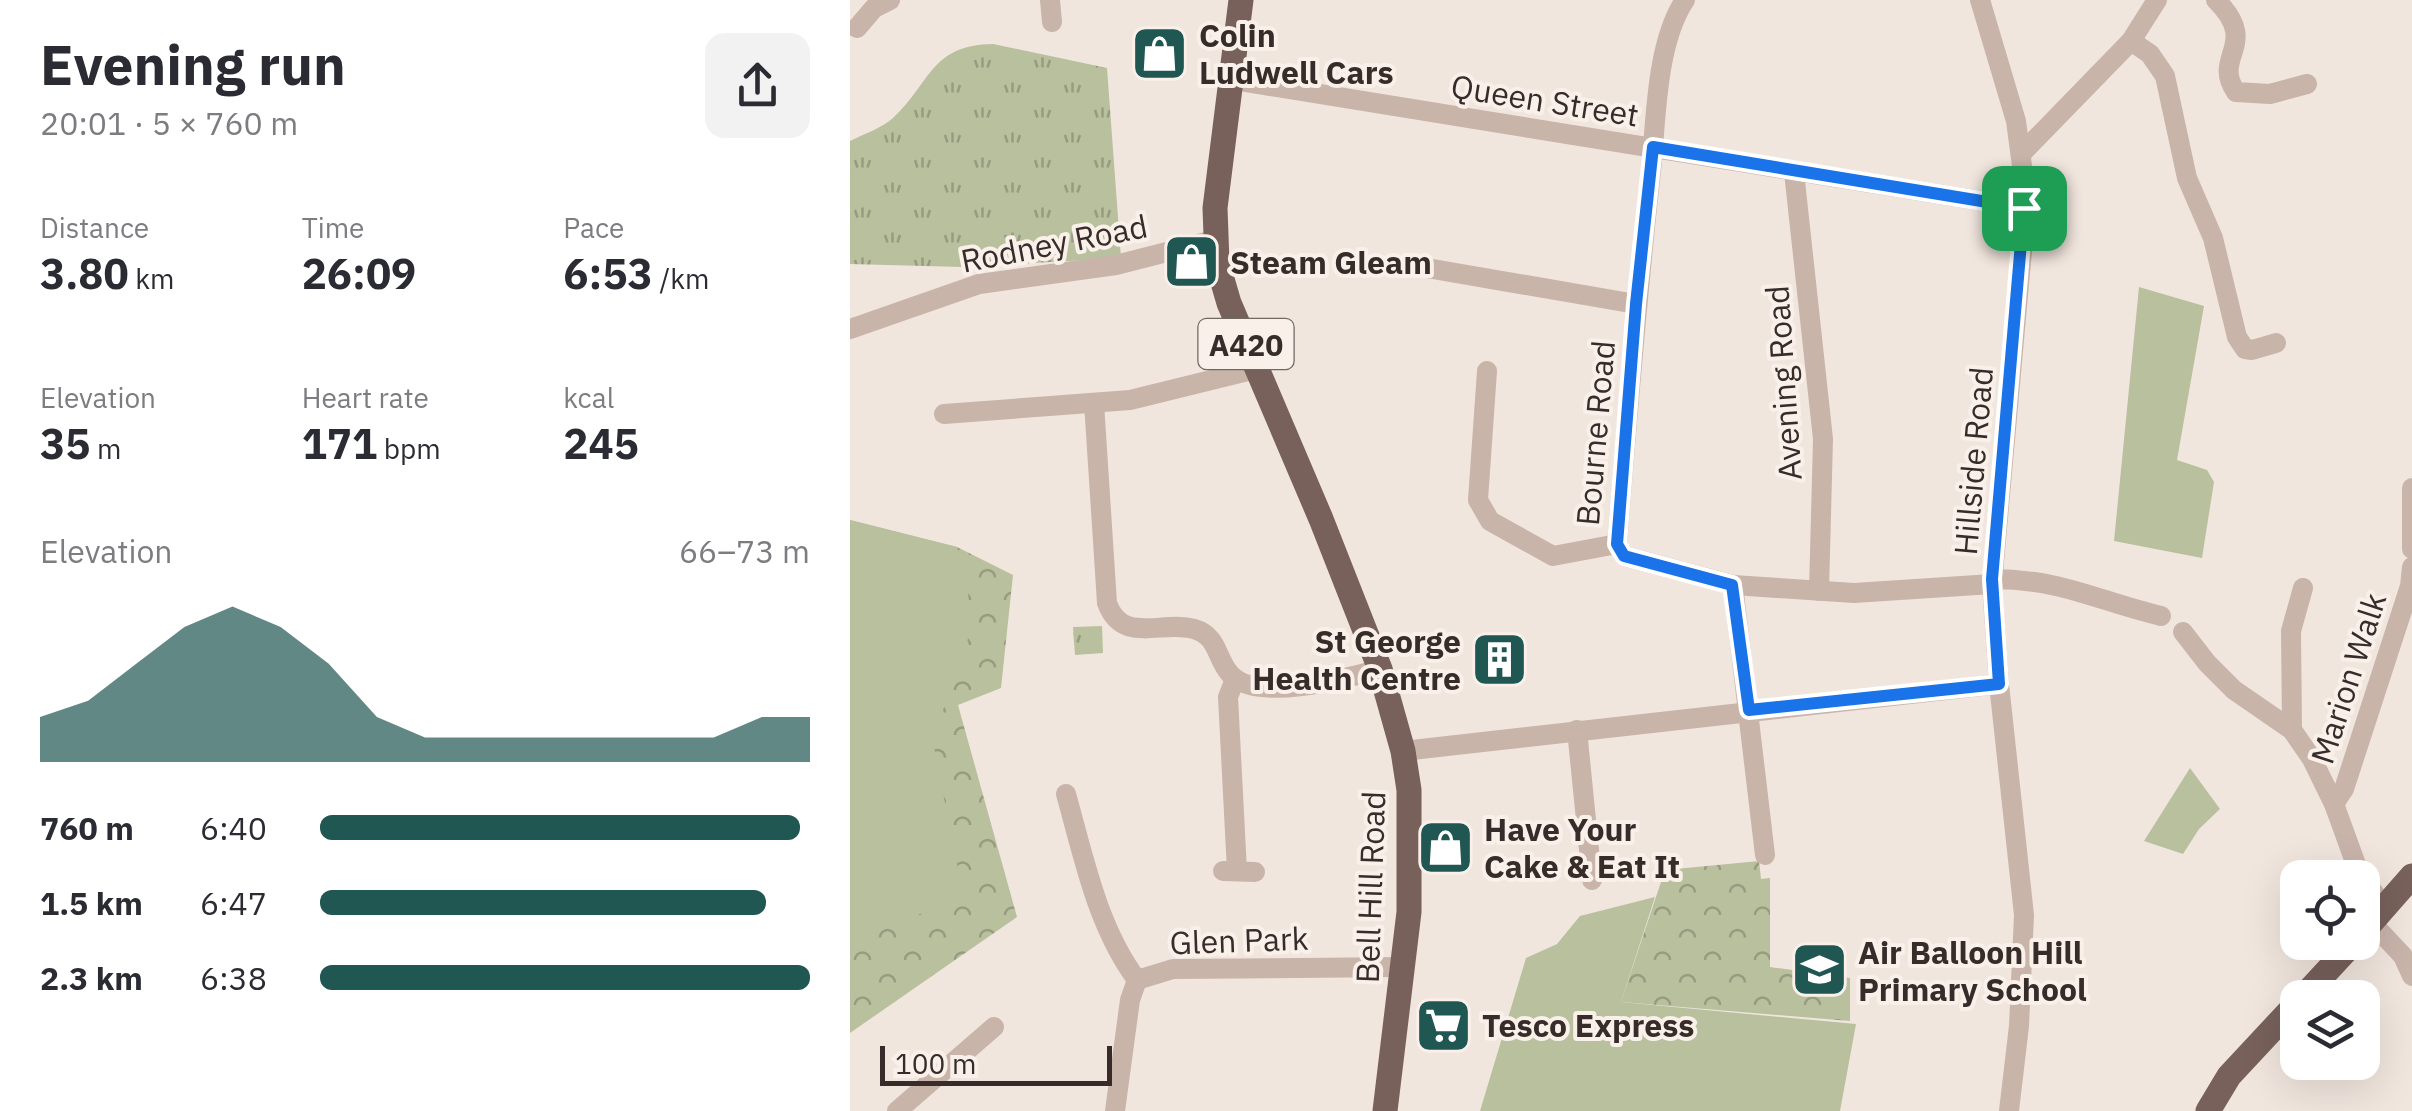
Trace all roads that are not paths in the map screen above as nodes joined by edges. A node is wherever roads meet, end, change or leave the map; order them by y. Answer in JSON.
{"nodes":[{"id":1,"x":890,"y":0,"type":"edge"},
{"id":2,"x":1050,"y":0,"type":"edge"},
{"id":3,"x":1241,"y":0,"type":"edge"},
{"id":4,"x":1685,"y":0,"type":"edge"},
{"id":5,"x":1980,"y":0,"type":"edge"},
{"id":6,"x":2216,"y":0,"type":"edge"},
{"id":7,"x":2153,"y":1,"type":"edge"},
{"id":8,"x":1052,"y":22,"type":"dead end"},
{"id":9,"x":857,"y":28,"type":"dead end"},
{"id":10,"x":2131,"y":42,"type":"junction"},
{"id":11,"x":1233,"y":80,"type":"junction"},
{"id":12,"x":2306,"y":84,"type":"dead end"},
{"id":13,"x":1653,"y":147,"type":"junction"},
{"id":14,"x":2022,"y":153,"type":"junction"},
{"id":15,"x":1794,"y":172,"type":"junction"},
{"id":16,"x":2024,"y":208,"type":"junction"},
{"id":17,"x":1214,"y":240,"type":"junction"},
{"id":18,"x":1427,"y":268,"type":"dead end"},
{"id":19,"x":1636,"y":304,"type":"junction"},
{"id":20,"x":850,"y":329,"type":"edge"},
{"id":21,"x":2276,"y":343,"type":"dead end"},
{"id":22,"x":1256,"y":369,"type":"junction"},
{"id":23,"x":1487,"y":371,"type":"dead end"},
{"id":24,"x":1094,"y":403,"type":"junction"},
{"id":25,"x":944,"y":414,"type":"dead end"},
{"id":26,"x":2412,"y":488,"type":"edge"},
{"id":27,"x":1617,"y":544,"type":"junction"},
{"id":28,"x":2412,"y":549,"type":"edge"},
{"id":29,"x":2412,"y":568,"type":"edge"},
{"id":30,"x":1992,"y":582,"type":"junction"},
{"id":31,"x":1732,"y":585,"type":"junction"},
{"id":32,"x":2303,"y":588,"type":"dead end"},
{"id":33,"x":1819,"y":590,"type":"junction"},
{"id":34,"x":2162,"y":616,"type":"dead end"},
{"id":35,"x":2183,"y":632,"type":"dead end"},
{"id":36,"x":1380,"y":669,"type":"junction"},
{"id":37,"x":1235,"y":680,"type":"junction"},
{"id":38,"x":1999,"y":684,"type":"junction"},
{"id":39,"x":1749,"y":710,"type":"junction"},
{"id":40,"x":1577,"y":730,"type":"junction"},
{"id":41,"x":2292,"y":730,"type":"junction"},
{"id":42,"x":1403,"y":750,"type":"junction"},
{"id":43,"x":1066,"y":794,"type":"dead end"},
{"id":44,"x":2334,"y":804,"type":"junction"},
{"id":45,"x":1765,"y":854,"type":"dead end"},
{"id":46,"x":2354,"y":860,"type":"edge"},
{"id":47,"x":1238,"y":872,"type":"dead end"},
{"id":48,"x":2412,"y":876,"type":"edge"},
{"id":49,"x":1592,"y":880,"type":"dead end"},
{"id":50,"x":2380,"y":913,"type":"edge"},
{"id":51,"x":2380,"y":929,"type":"edge"},
{"id":52,"x":2337,"y":960,"type":"edge"},
{"id":53,"x":1404,"y":968,"type":"junction"},
{"id":54,"x":2412,"y":976,"type":"edge"},
{"id":55,"x":1137,"y":980,"type":"junction"},
{"id":56,"x":2319,"y":980,"type":"edge"},
{"id":57,"x":2280,"y":1021,"type":"edge"},
{"id":58,"x":994,"y":1026,"type":"dead end"},
{"id":59,"x":897,"y":1111,"type":"edge"},
{"id":60,"x":1115,"y":1111,"type":"edge"},
{"id":61,"x":1385,"y":1111,"type":"edge"},
{"id":62,"x":2008,"y":1111,"type":"edge"},
{"id":63,"x":2208,"y":1111,"type":"edge"}],
"edges":[{"from":1,"to":9,"type":"street"},
{"from":2,"to":8,"type":"street"},
{"from":3,"to":11,"type":"main road","number":"A420"},
{"from":4,"to":13,"type":"street","name":"Bourne Road"},
{"from":5,"to":14,"type":"street","name":"Hillside Road"},
{"from":6,"to":12,"type":"street"},
{"from":7,"to":10,"type":"street"},
{"from":10,"to":14,"type":"street"},
{"from":10,"to":21,"type":"street"},
{"from":11,"to":13,"type":"street","name":"Queen Street"},
{"from":11,"to":17,"type":"main road","number":"A420"},
{"from":13,"to":15,"type":"street","name":"Queen Street"},
{"from":13,"to":19,"type":"street","name":"Bourne Road"},
{"from":14,"to":16,"type":"street","name":"Hillside Road"},
{"from":15,"to":16,"type":"street","name":"Queen Street"},
{"from":15,"to":33,"type":"street","name":"Avening Road"},
{"from":16,"to":30,"type":"street","name":"Hillside Road"},
{"from":17,"to":20,"type":"street","name":"Rodney Road"},
{"from":17,"to":22,"type":"main road","number":"A420"},
{"from":18,"to":19,"type":"street"},
{"from":19,"to":27,"type":"street","name":"Bourne Road"},
{"from":22,"to":24,"type":"street"},
{"from":22,"to":36,"type":"main road","number":"A420"},
{"from":23,"to":27,"type":"street"},
{"from":24,"to":25,"type":"street"},
{"from":24,"to":37,"type":"street"},
{"from":26,"to":28,"type":"street"},
{"from":27,"to":31,"type":"street"},
{"from":29,"to":44,"type":"street","name":"Marion Walk"},
{"from":30,"to":33,"type":"street"},
{"from":30,"to":34,"type":"street"},
{"from":30,"to":38,"type":"street","name":"Hillside Road"},
{"from":31,"to":33,"type":"street"},
{"from":31,"to":39,"type":"street"},
{"from":32,"to":41,"type":"street"},
{"from":35,"to":41,"type":"street"},
{"from":36,"to":37,"type":"street"},
{"from":36,"to":42,"type":"main road","name":"Bell Hill Road","number":"A420"},
{"from":37,"to":47,"type":"street"},
{"from":38,"to":39,"type":"street"},
{"from":38,"to":62,"type":"street","name":"Hillside Road"},
{"from":39,"to":40,"type":"street"},
{"from":39,"to":45,"type":"street"},
{"from":40,"to":42,"type":"street"},
{"from":40,"to":49,"type":"street"},
{"from":41,"to":44,"type":"street"},
{"from":42,"to":53,"type":"main road","name":"Bell Hill Road","number":"A420"},
{"from":43,"to":55,"type":"street"},
{"from":44,"to":46,"type":"street"},
{"from":48,"to":50,"type":"main road"},
{"from":51,"to":54,"type":"street"},
{"from":52,"to":56,"type":"main road"},
{"from":53,"to":55,"type":"street","name":"Glen Park"},
{"from":53,"to":61,"type":"main road","name":"Bell Hill Road","number":"A420"},
{"from":55,"to":60,"type":"street"},
{"from":57,"to":63,"type":"main road"},
{"from":58,"to":59,"type":"street"}]}
